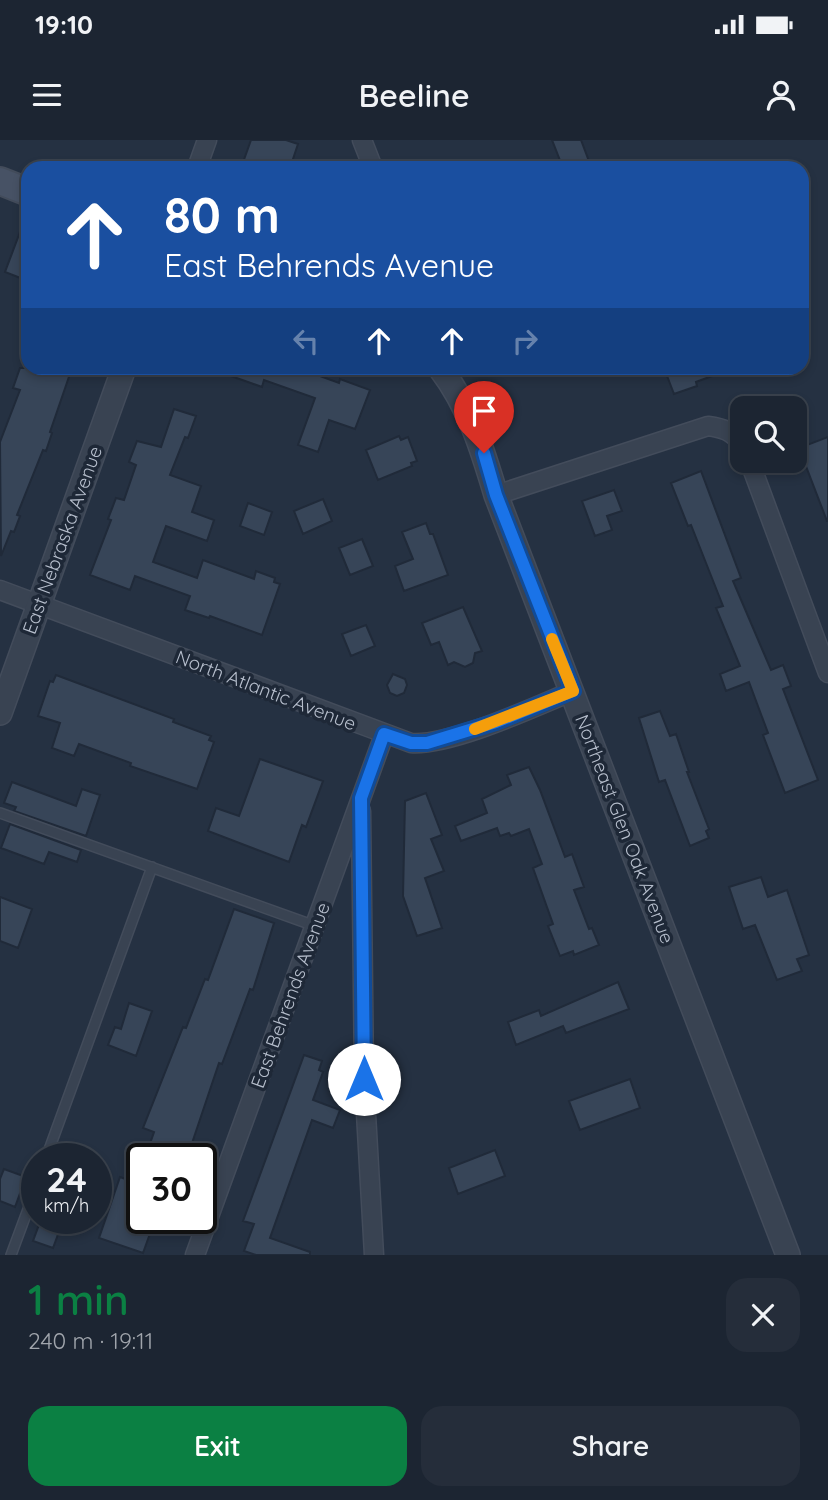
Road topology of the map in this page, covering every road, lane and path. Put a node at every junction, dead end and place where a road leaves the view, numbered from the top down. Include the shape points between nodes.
1 (207, 140) edge
2 (362, 140) edge
3 (200, 161) edge
4 (370, 161) edge
5 (0, 181) edge
6 (21, 189) edge
7 (121, 375) edge
8 (445, 375) edge
9 (730, 432) edge
10 (753, 473) edge
11 (496, 495) junction
12 (0, 590) edge
13 (39, 604) junction
14 (828, 673) edge
15 (573, 691) junction
16 (0, 713) edge
17 (384, 734) junction
18 (361, 798) junction
19 (0, 813) edge
20 (152, 867) junction
21 (315, 926) junction
22 (51, 1143) edge
23 (21, 1228) edge
24 (11, 1255) edge
25 (195, 1255) edge
26 (374, 1255) edge
27 (788, 1255) edge

1 - 3 street
2 - 4 street
5 - 6 main road
7 - 13 street, East Nebraska Avenue
8 - 11 street, Northeast Glen Oak Avenue via 477,432
9 - 11 street via 708,426
10 - 14 street
11 - 15 street, Northeast Glen Oak Avenue
12 - 13 street, North Atlantic Avenue
13 - 16 street, East Nebraska Avenue
13 - 17 street, North Atlantic Avenue
15 - 17 street, North Atlantic Avenue via 427,743
15 - 27 street, Northeast Glen Oak Avenue
17 - 18 street, East Behrends Avenue
18 - 21 street, East Behrends Avenue
18 - 26 street via 364,1079
19 - 20 lane
20 - 21 lane
20 - 22 lane
21 - 25 street, East Behrends Avenue
23 - 24 lane

